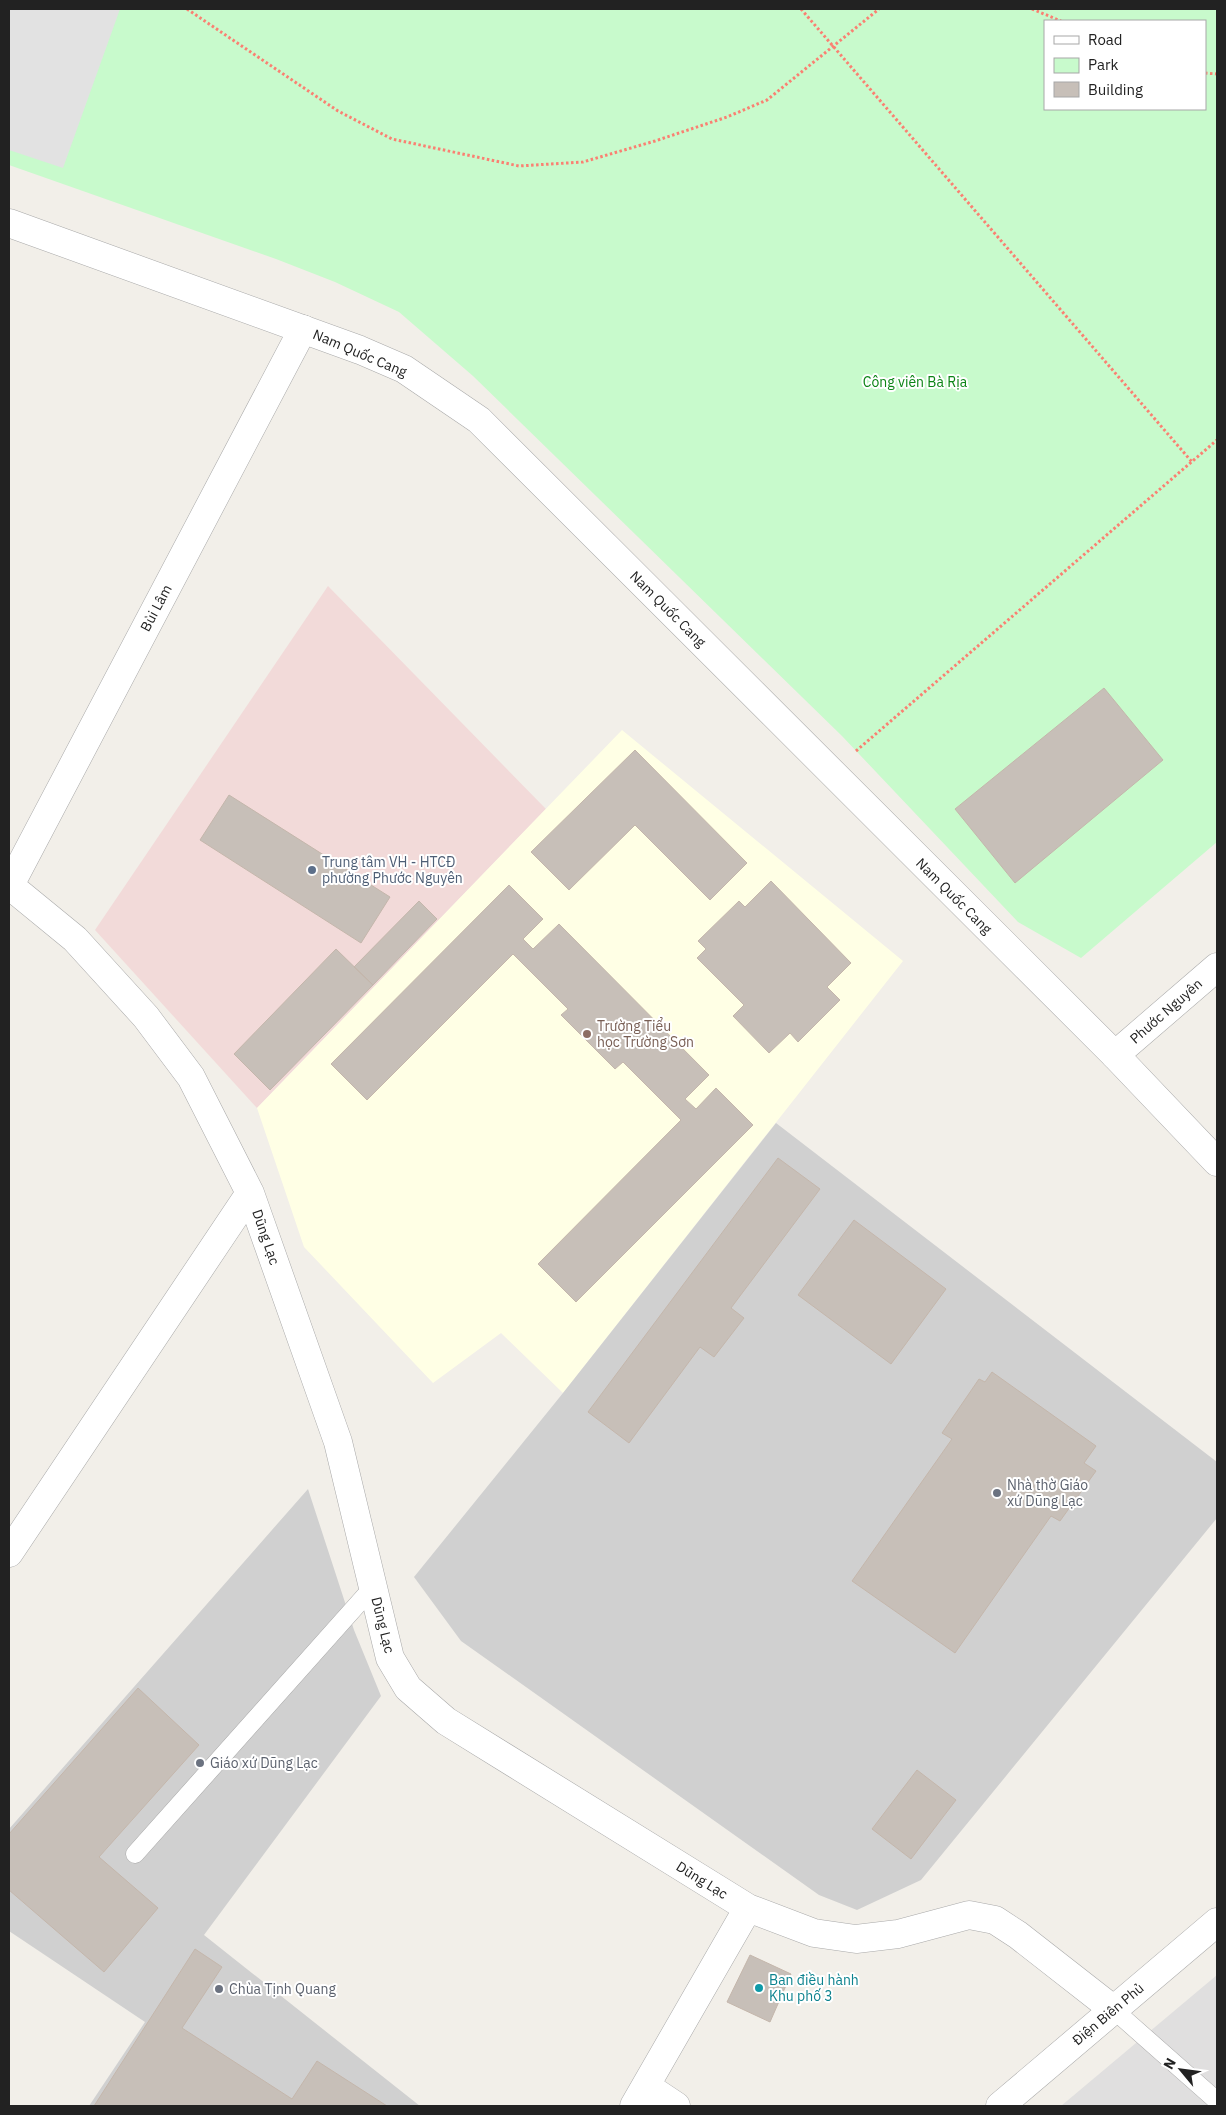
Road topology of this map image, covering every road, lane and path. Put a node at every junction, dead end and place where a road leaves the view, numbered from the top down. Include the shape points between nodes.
1 (187, 9) edge
2 (801, 9) edge
3 (879, 9) edge
4 (1032, 9) edge
5 (1059, 20) edge
6 (833, 47) junction
7 (9, 223) edge
8 (303, 329) junction
9 (1217, 440) edge
10 (1192, 462) junction
11 (831, 772) junction
12 (9, 886) edge
13 (1217, 967) edge
14 (1115, 1055) junction
15 (1217, 1162) edge
16 (250, 1193) junction
17 (9, 1553) edge
18 (374, 1587) junction
19 (135, 1854) dead end
20 (748, 1908) junction
21 (1217, 1922) edge
22 (1114, 2010) junction
23 (640, 2096) edge
24 (1217, 2101) edge
25 (676, 2106) edge
26 (1000, 2106) edge

1 - 6 path via 338,111 392,139 519,166 583,162 727,117 767,100
2 - 6 path
3 - 6 path
4 - 5 path
6 - 10 path
7 - 8 street, Nam Quốc Cang
8 - 11 street, Nam Quốc Cang via 404,369 479,420
8 - 12 street, Bùi Lâm
9 - 10 path
10 - 11 path
11 - 14 street, Nam Quốc Cang
12 - 16 street, Dũng Lạc via 75,939 146,1016 191,1077
13 - 14 street, Phước Nguyên
14 - 15 street, Nam Quốc Cang
16 - 17 street
16 - 18 street, Dũng Lạc via 338,1442
18 - 19 lane
18 - 20 street, Dũng Lạc via 390,1658 408,1688 446,1721
20 - 22 street, Dũng Lạc via 814,1933 856,1939 898,1934 969,1915 995,1920
20 - 23 street
21 - 22 street, Điện Biên Phủ
22 - 24 lane
22 - 26 street, Điện Biên Phủ
23 - 25 street

